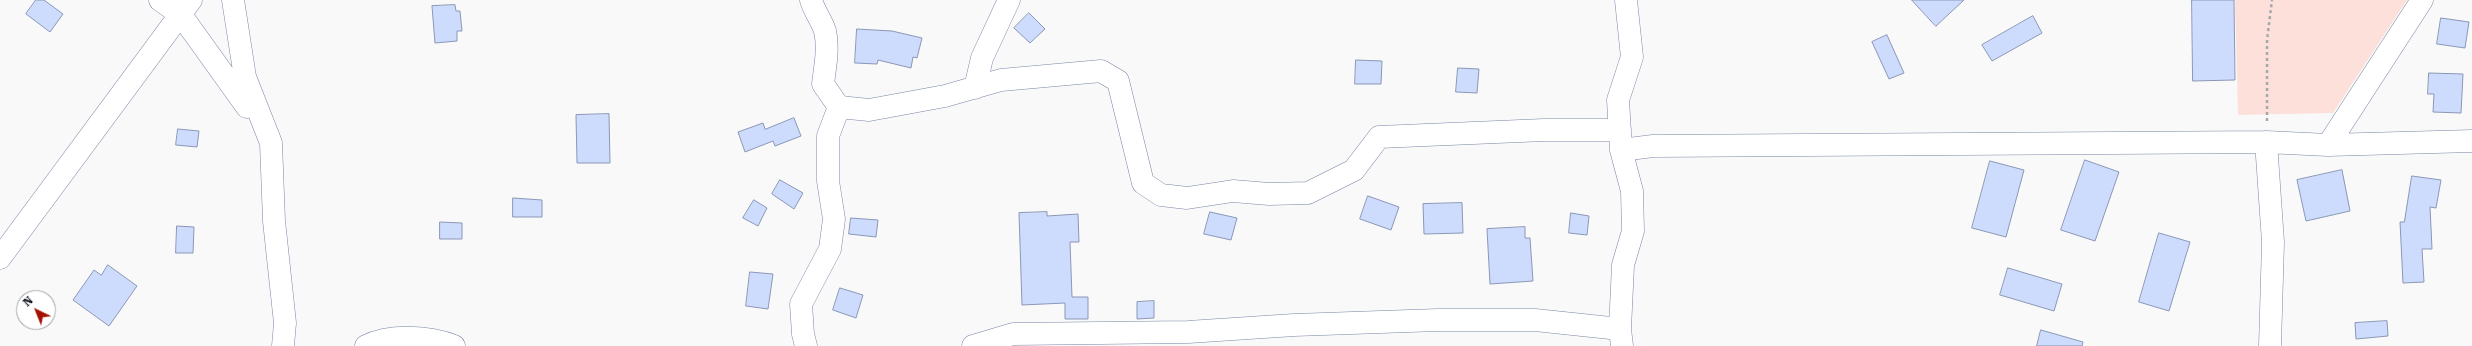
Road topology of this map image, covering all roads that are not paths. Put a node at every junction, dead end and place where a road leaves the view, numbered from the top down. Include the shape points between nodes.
1 (160, 0) edge
2 (233, 0) edge
3 (811, 0) edge
4 (1010, 0) edge
5 (1626, 0) edge
6 (2422, 0) edge
7 (186, 7) edge
8 (975, 88) junction
9 (839, 107) junction
10 (1621, 140) junction
11 (2472, 141) edge
12 (2266, 142) junction
13 (271, 143) junction
14 (2328, 145) junction
15 (0, 258) edge
16 (1621, 338) edge
17 (1188, 339) edge
18 (283, 346) edge
19 (366, 346) edge
20 (454, 346) edge
21 (806, 346) edge
22 (973, 346) edge
23 (2270, 346) edge

1 - 7 street
2 - 13 street via 245,77
3 - 9 street via 814,12 825,31 823,84
4 - 8 street via 982,58
5 - 10 street via 1632,57 1618,100
6 - 14 street
7 - 13 street via 225,74
7 - 15 street
8 - 9 street via 869,110
8 - 10 street via 1001,80 1101,70 1118,82 1143,183 1161,195 1187,198 1233,191 1269,194 1308,193 1354,170 1379,137 1544,130
9 - 21 street via 828,136 828,182 834,219 830,249 800,304
10 - 12 street via 1653,146
10 - 16 street via 1632,191 1633,231 1623,265
11 - 14 street
12 - 14 street
12 - 23 street via 2273,242
13 - 18 street via 274,221 285,323
16 - 17 street via 1535,320 1438,320 1294,325
17 - 22 street via 1014,334
19 - 20 street via 379,340 437,340

